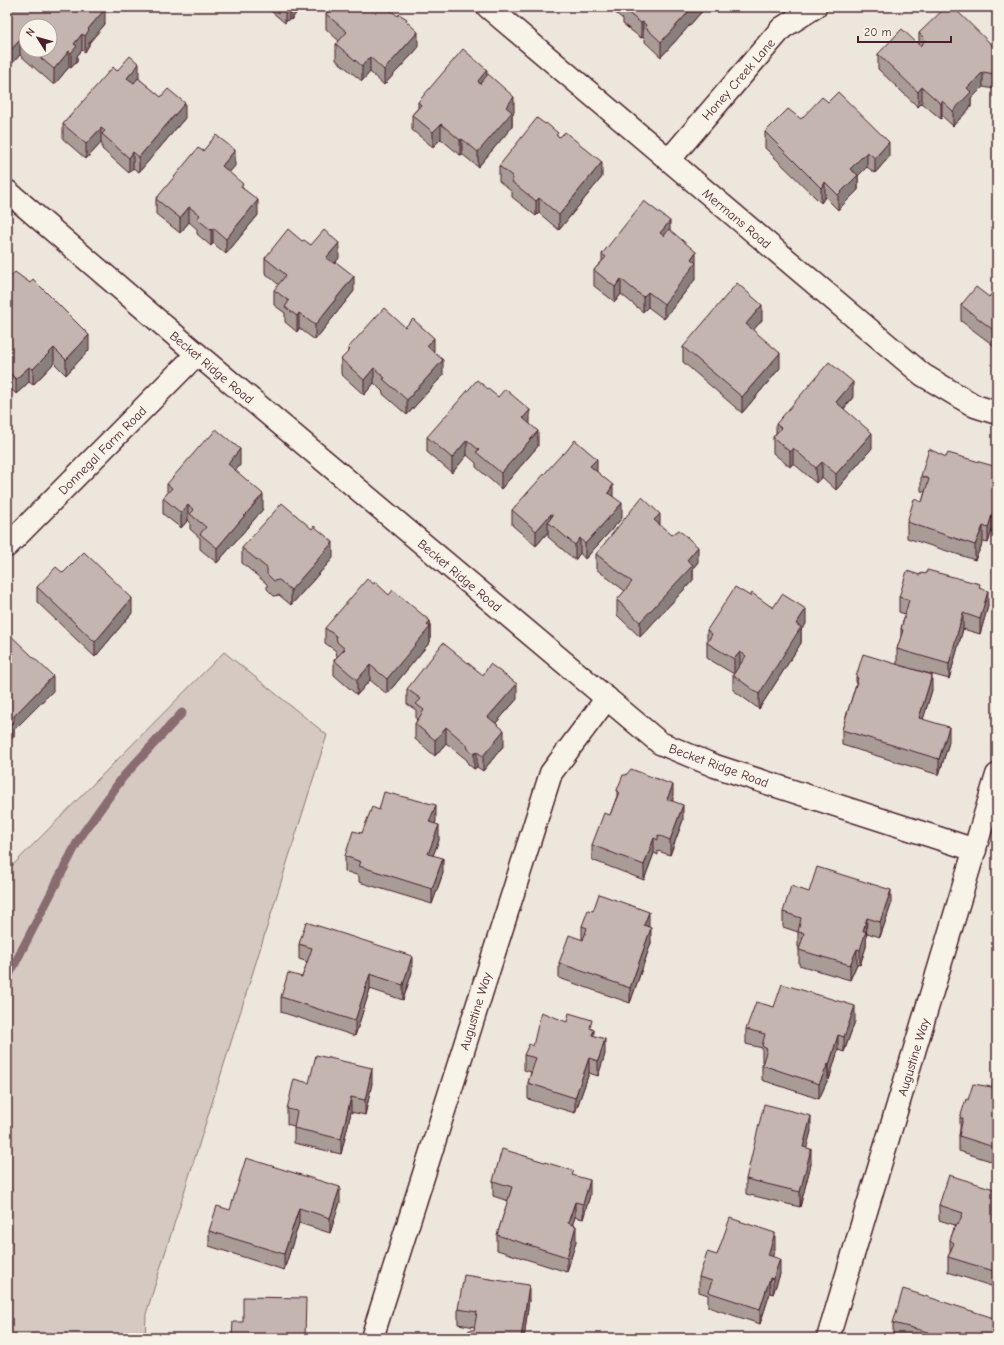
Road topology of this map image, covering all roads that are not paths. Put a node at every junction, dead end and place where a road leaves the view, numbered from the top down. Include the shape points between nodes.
1 (488, 7) edge
2 (815, 7) edge
3 (669, 160) junction
4 (7, 191) edge
5 (197, 354) junction
6 (997, 413) edge
7 (7, 546) edge
8 (607, 698) junction
9 (997, 775) edge
10 (975, 850) junction
11 (372, 1338) edge
12 (828, 1338) edge

1 - 3 street, Mermans Road
2 - 3 street, Honey Creek Lane via 782,28
3 - 6 street, Mermans Road via 923,375 975,406
4 - 5 street, Becket Ridge Road
5 - 7 street, Donnegal Farm Road
5 - 8 street, Becket Ridge Road
8 - 10 street, Becket Ridge Road via 660,743 708,763
8 - 11 street, Augustine Way via 551,773
9 - 10 street, Augustine Way
10 - 12 street, Augustine Way

